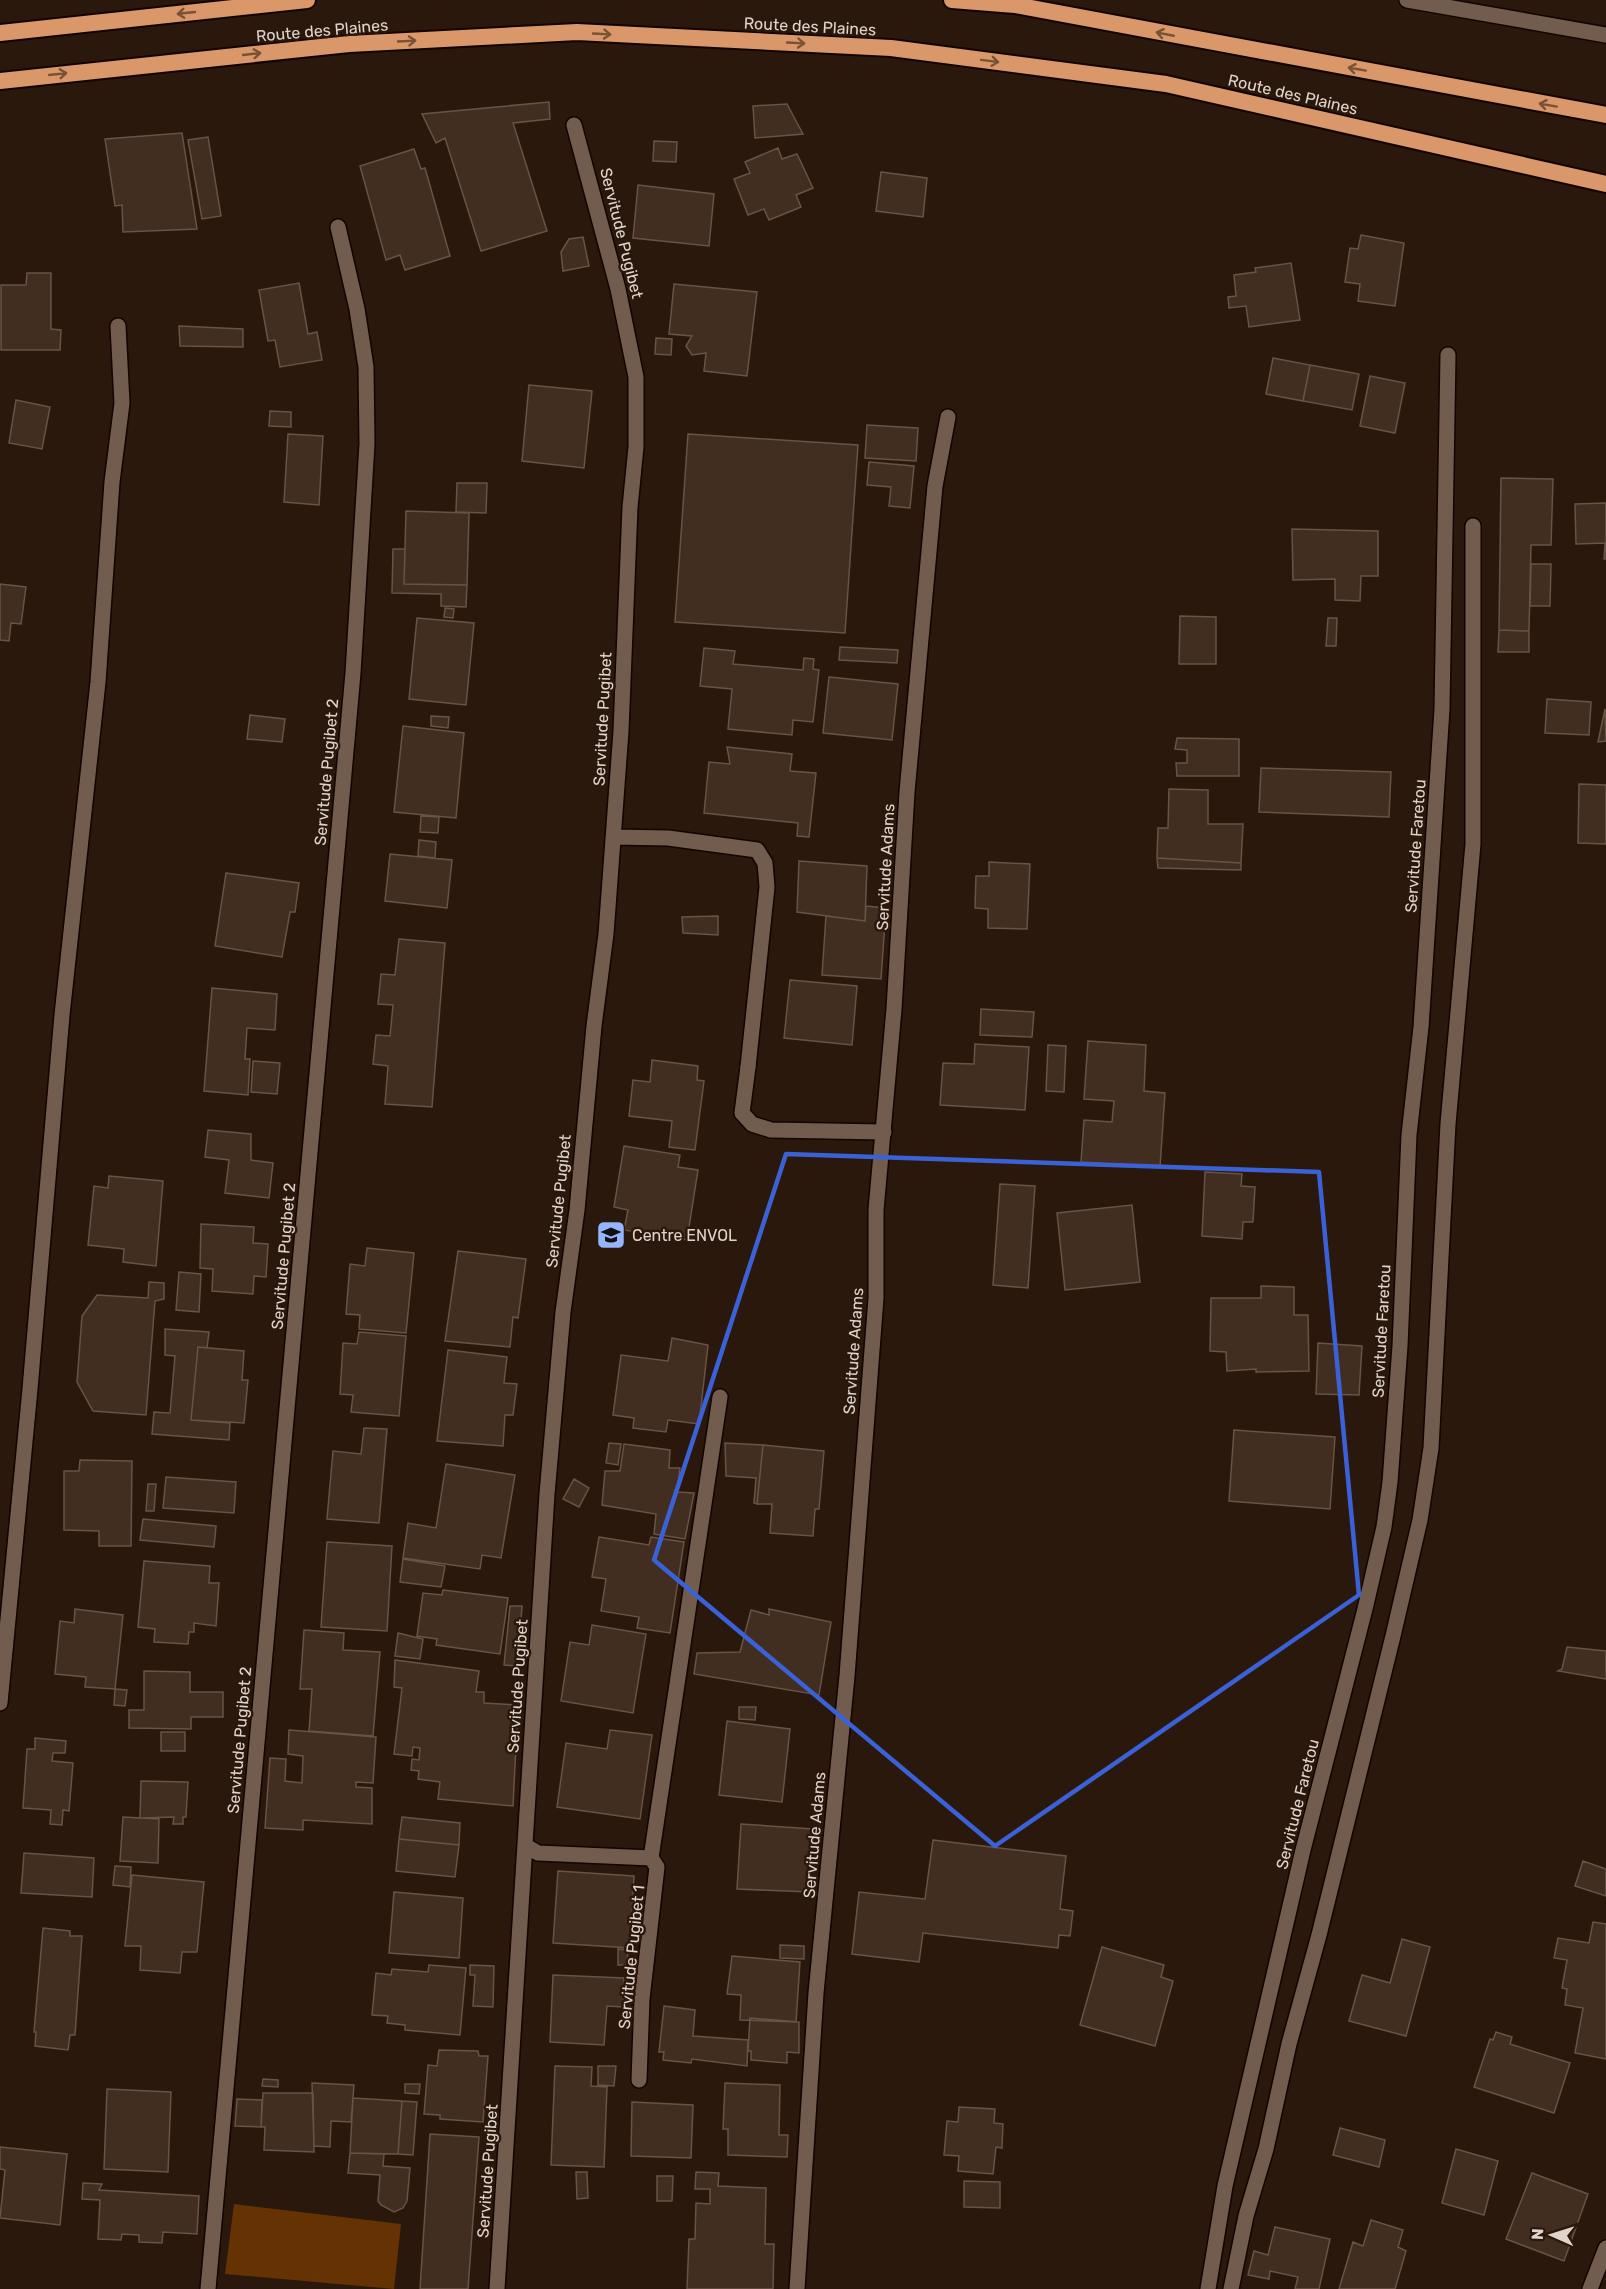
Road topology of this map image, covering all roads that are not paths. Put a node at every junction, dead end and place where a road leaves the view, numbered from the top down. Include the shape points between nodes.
1 (307, 0) edge
2 (952, 0) edge
3 (1407, 0) edge
4 (0, 33) edge
5 (1606, 35) edge
6 (0, 81) edge
7 (1606, 115) edge
8 (574, 124) dead end
9 (1606, 184) edge
10 (338, 227) dead end
11 (118, 326) dead end
12 (1448, 355) dead end
13 (948, 417) dead end
14 (1473, 526) dead end
15 (614, 837) junction
16 (884, 1132) junction
17 (720, 1397) dead end
18 (0, 1703) edge
19 (526, 1846) junction
20 (651, 1858) junction
21 (639, 2080) dead end
22 (1606, 2248) edge
23 (208, 2289) edge
24 (496, 2289) edge
25 (797, 2289) edge
26 (1208, 2289) edge
27 (1231, 2289) edge
28 (1590, 2289) edge

1 -> 4 highway, Route des Plaines
7 -> 2 highway, Route des Plaines via 1015,5
3 - 5 street
6 -> 9 highway, Route des Plaines via 348,44 577,32 891,48 1166,84
8 - 15 street, Servitude Pugibet via 618,290 636,377 636,447
10 - 23 street, Servitude Pugibet 2 via 366,368 367,444 354,662
11 - 18 street via 122,403
12 - 26 street, Servitude Faretou via 1442,709 1421,1027 1409,1135 1390,1482 1365,1609 1303,1850 1228,2174
13 - 16 street, Servitude Adams via 935,486 926,578
14 - 27 street via 1473,844 1448,1124 1431,1448 1420,1520 1393,1636 1246,2216
15 - 16 street via 668,838 757,850 765,863 767,887 742,1113 752,1124 771,1130
15 - 19 street, Servitude Pugibet via 547,1494
16 - 25 street, Servitude Adams via 876,1210 876,1298 847,1676 816,1992
17 - 20 street, Servitude Pugibet 1
19 - 20 street via 538,1853
19 - 24 street, Servitude Pugibet
20 - 21 street, Servitude Pugibet 1 via 657,1867 657,1879 642,1999
22 - 28 street

